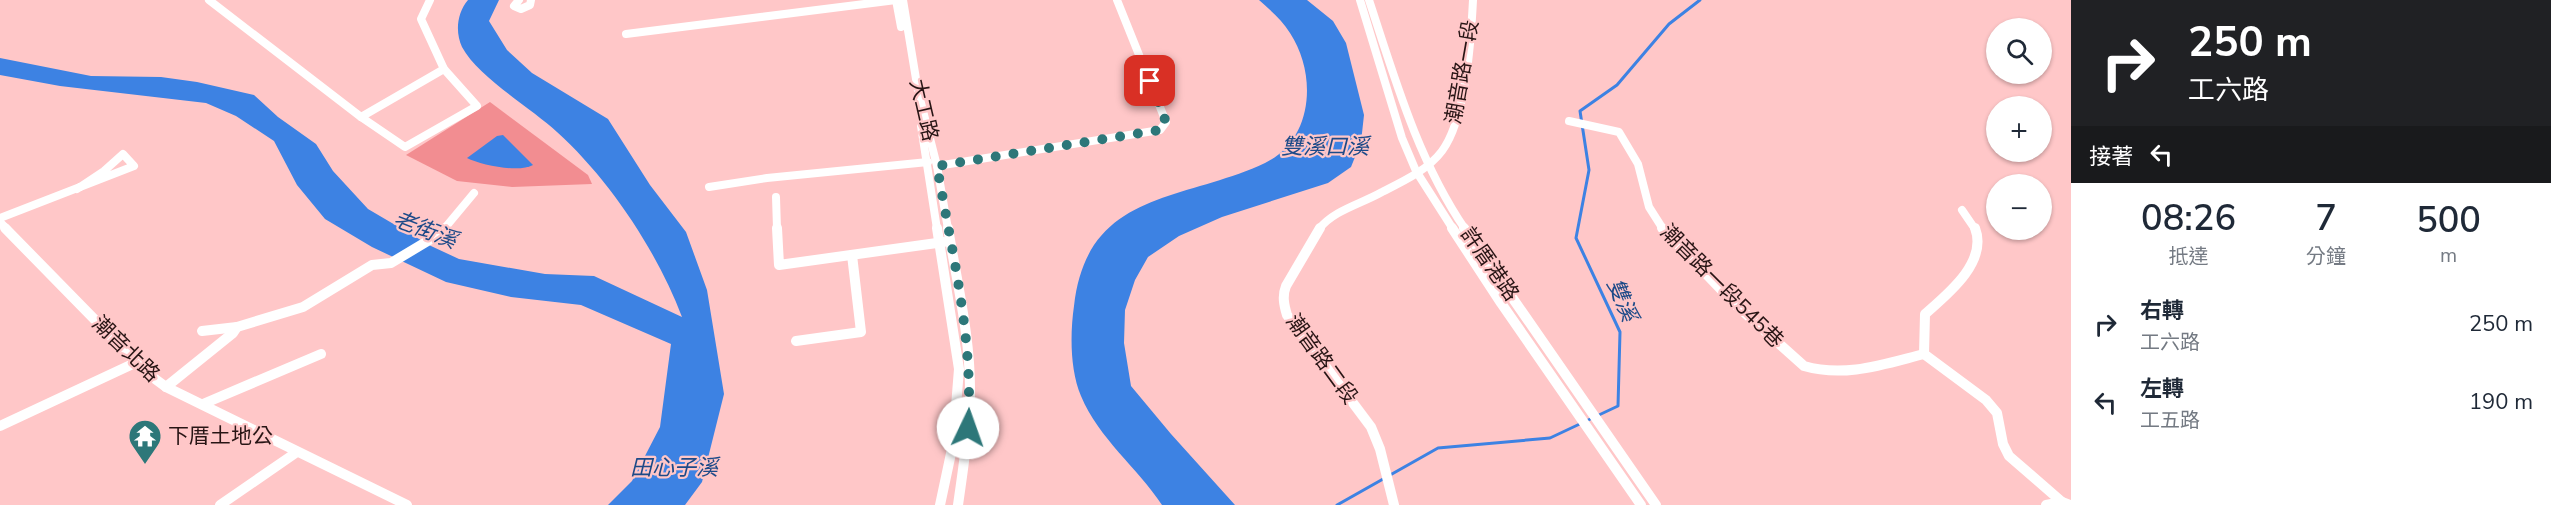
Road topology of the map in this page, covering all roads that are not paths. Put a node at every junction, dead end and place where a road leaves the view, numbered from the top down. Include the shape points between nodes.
1 (209, 0) edge
2 (430, 0) edge
3 (519, 0) edge
4 (531, 0) edge
5 (896, 0) edge
6 (903, 0) edge
7 (1117, 0) edge
8 (1360, 0) edge
9 (1369, 0) edge
10 (1473, 0) edge
11 (626, 34) dead end
12 (444, 69) junction
13 (361, 117) junction
14 (1578, 122) dead end
15 (932, 164) junction
16 (1422, 167) junction
17 (709, 188) dead end
18 (77, 189) junction
19 (474, 193) dead end
20 (776, 197) dead end
21 (1962, 210) dead end
22 (0, 220) edge
23 (950, 242) junction
24 (938, 243) junction
25 (852, 255) junction
26 (237, 327) junction
27 (202, 331) dead end
28 (796, 341) dead end
29 (321, 354) dead end
30 (1923, 354) junction
31 (137, 362) junction
32 (166, 387) junction
33 (203, 404) junction
34 (0, 426) edge
35 (297, 452) junction
36 (2066, 503) edge
37 (220, 505) edge
38 (407, 505) edge
39 (940, 505) edge
40 (958, 505) edge
41 (1394, 505) edge
42 (1641, 505) edge
43 (1656, 505) edge
44 (2046, 505) edge

1 - 13 street
2 - 12 street via 422,19
3 - 4 street via 514,6 523,9
5 - 11 street
5 - 15 street, 大工路
6 - 15 street, 大工路
7 - 15 street via 1166,122 1164,127
8 - 16 street, 許厝港路 via 1402,138
9 - 16 street, 許厝港路
10 - 16 street, 潮音路一段 via 1472,43 1453,132 1443,151
12 - 13 street
12 - 13 street via 477,106 405,147
14 - 30 street, 潮音路一段545巷 via 1618,132 1638,164 1649,207 1662,228 1736,305 1804,366 1818,372 1843,372
15 - 17 street via 767,178
15 - 23 street, 大工路
15 - 24 street, 大工路
16 - 41 street, 潮音路二段 via 1330,218 1316,234 1284,290 1282,303 1371,427
16 - 42 street, 許厝港路 via 1488,285
16 - 43 street, 許厝港路
18 - 18 street via 125,170 134,166 123,154
18 - 22 street
19 - 26 street via 441,233 391,263 372,265 303,307
20 - 25 street via 779,265
21 - 30 street via 1977,234 1974,260 1951,291 1925,314
22 - 31 street, 潮音北路
23 - 24 street
23 - 40 street, 大工路 via 967,339 970,394
24 - 25 street
24 - 39 street, 大工路 via 959,369 953,444
25 - 28 street via 861,332
26 - 27 street
26 - 32 street
29 - 33 street
30 - 36 street via 1984,398 1999,416 2000,438 2008,456
31 - 32 street, 潮音北路
31 - 34 street
32 - 33 street, 潮音北路
33 - 35 street, 潮音北路
35 - 37 street
35 - 38 street, 潮音北路
36 - 44 street

